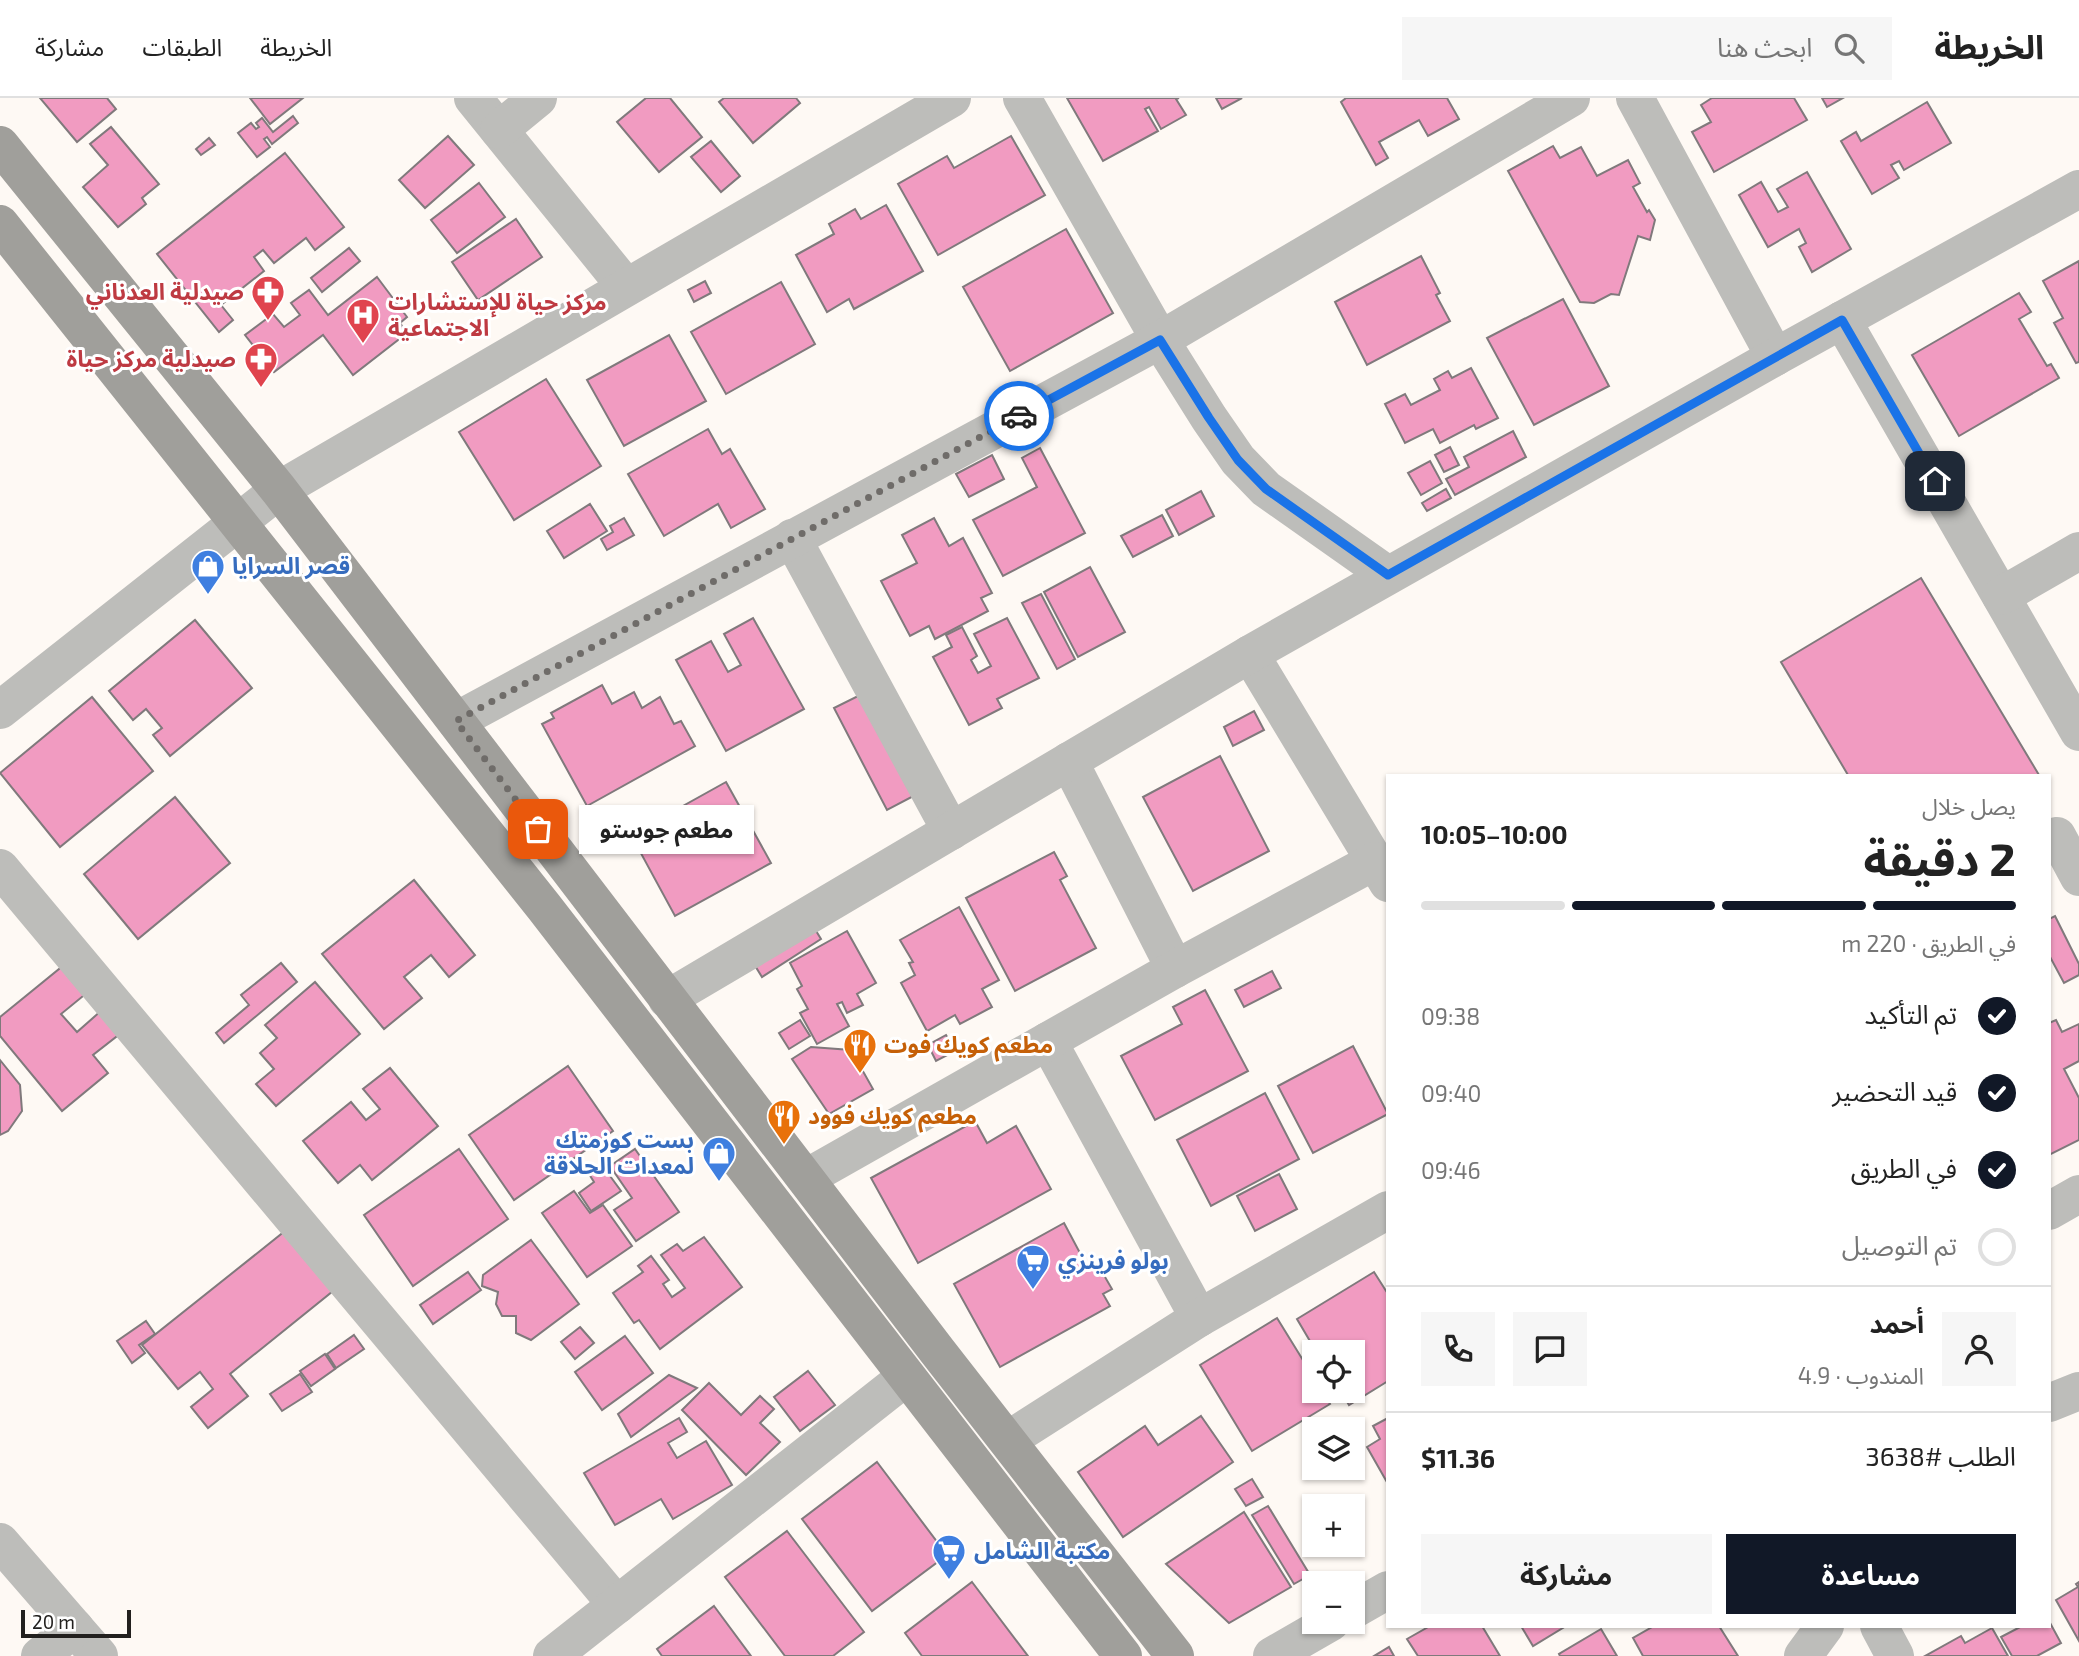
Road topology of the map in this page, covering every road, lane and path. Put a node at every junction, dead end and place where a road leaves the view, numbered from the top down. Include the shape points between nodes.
1 (473, 98) edge
2 (538, 98) edge
3 (952, 98) edge
4 (1022, 98) edge
5 (1571, 98) edge
6 (1635, 98) edge
7 (499, 130) junction
8 (0, 145) edge
9 (2079, 189) edge
10 (0, 224) edge
11 (626, 287) junction
12 (1842, 320) junction
13 (1160, 340) junction
14 (1775, 357) junction
15 (279, 490) junction
16 (237, 521) junction
17 (792, 538) junction
18 (2079, 551) edge
19 (1388, 575) junction
20 (2001, 596) junction
21 (1250, 654) junction
22 (0, 710) edge
23 (456, 721) junction
24 (2079, 732) edge
25 (1069, 761) junction
26 (951, 831) junction
27 (2062, 833) edge
28 (0, 868) edge
29 (1381, 872) edge
30 (2079, 877) edge
31 (1175, 969) junction
32 (667, 999) junction
33 (1048, 1041) junction
34 (806, 1178) junction
35 (2079, 1194) edge
36 (2051, 1210) edge
37 (1386, 1211) edge
38 (1199, 1318) junction
39 (906, 1377) junction
40 (2079, 1391) edge
41 (2051, 1402) edge
42 (1008, 1440) junction
43 (0, 1542) edge
44 (1386, 1591) edge
45 (1365, 1603) edge
46 (617, 1605) junction
47 (1824, 1628) edge
48 (1880, 1628) edge
49 (1310, 1634) edge
50 (87, 1642) edge
51 (40, 1656) edge
52 (551, 1656) edge
53 (1123, 1656) edge
54 (1175, 1656) edge
55 (1272, 1656) edge
56 (1804, 1656) edge
57 (1895, 1656) edge

1 - 7 street
2 - 7 street
3 - 11 street
4 - 13 street
5 - 13 street
6 - 14 street
7 - 11 street
8 - 15 street
9 - 12 street
10 - 16 street
11 - 15 street
12 - 14 street
12 - 20 street
13 - 17 street
13 - 19 street via 1231,450 1266,489
14 - 19 street
15 - 16 street
15 - 23 street
16 - 22 street
16 - 39 street via 536,896
17 - 23 street
17 - 26 street
18 - 20 street
19 - 21 street
20 - 24 street
21 - 25 street
21 - 29 street
23 - 32 street
25 - 26 street
25 - 31 street
26 - 32 street
27 - 30 street
28 - 46 street
29 - 31 street
31 - 33 street
32 - 34 street
33 - 34 street
33 - 38 street
34 - 42 street
35 - 36 street
37 - 38 street
38 - 42 street
39 - 46 street
39 - 53 street
40 - 41 street
42 - 54 street
43 - 50 street
44 - 45 street
46 - 52 street
47 - 56 street
48 - 57 street
49 - 55 street
50 - 51 street

